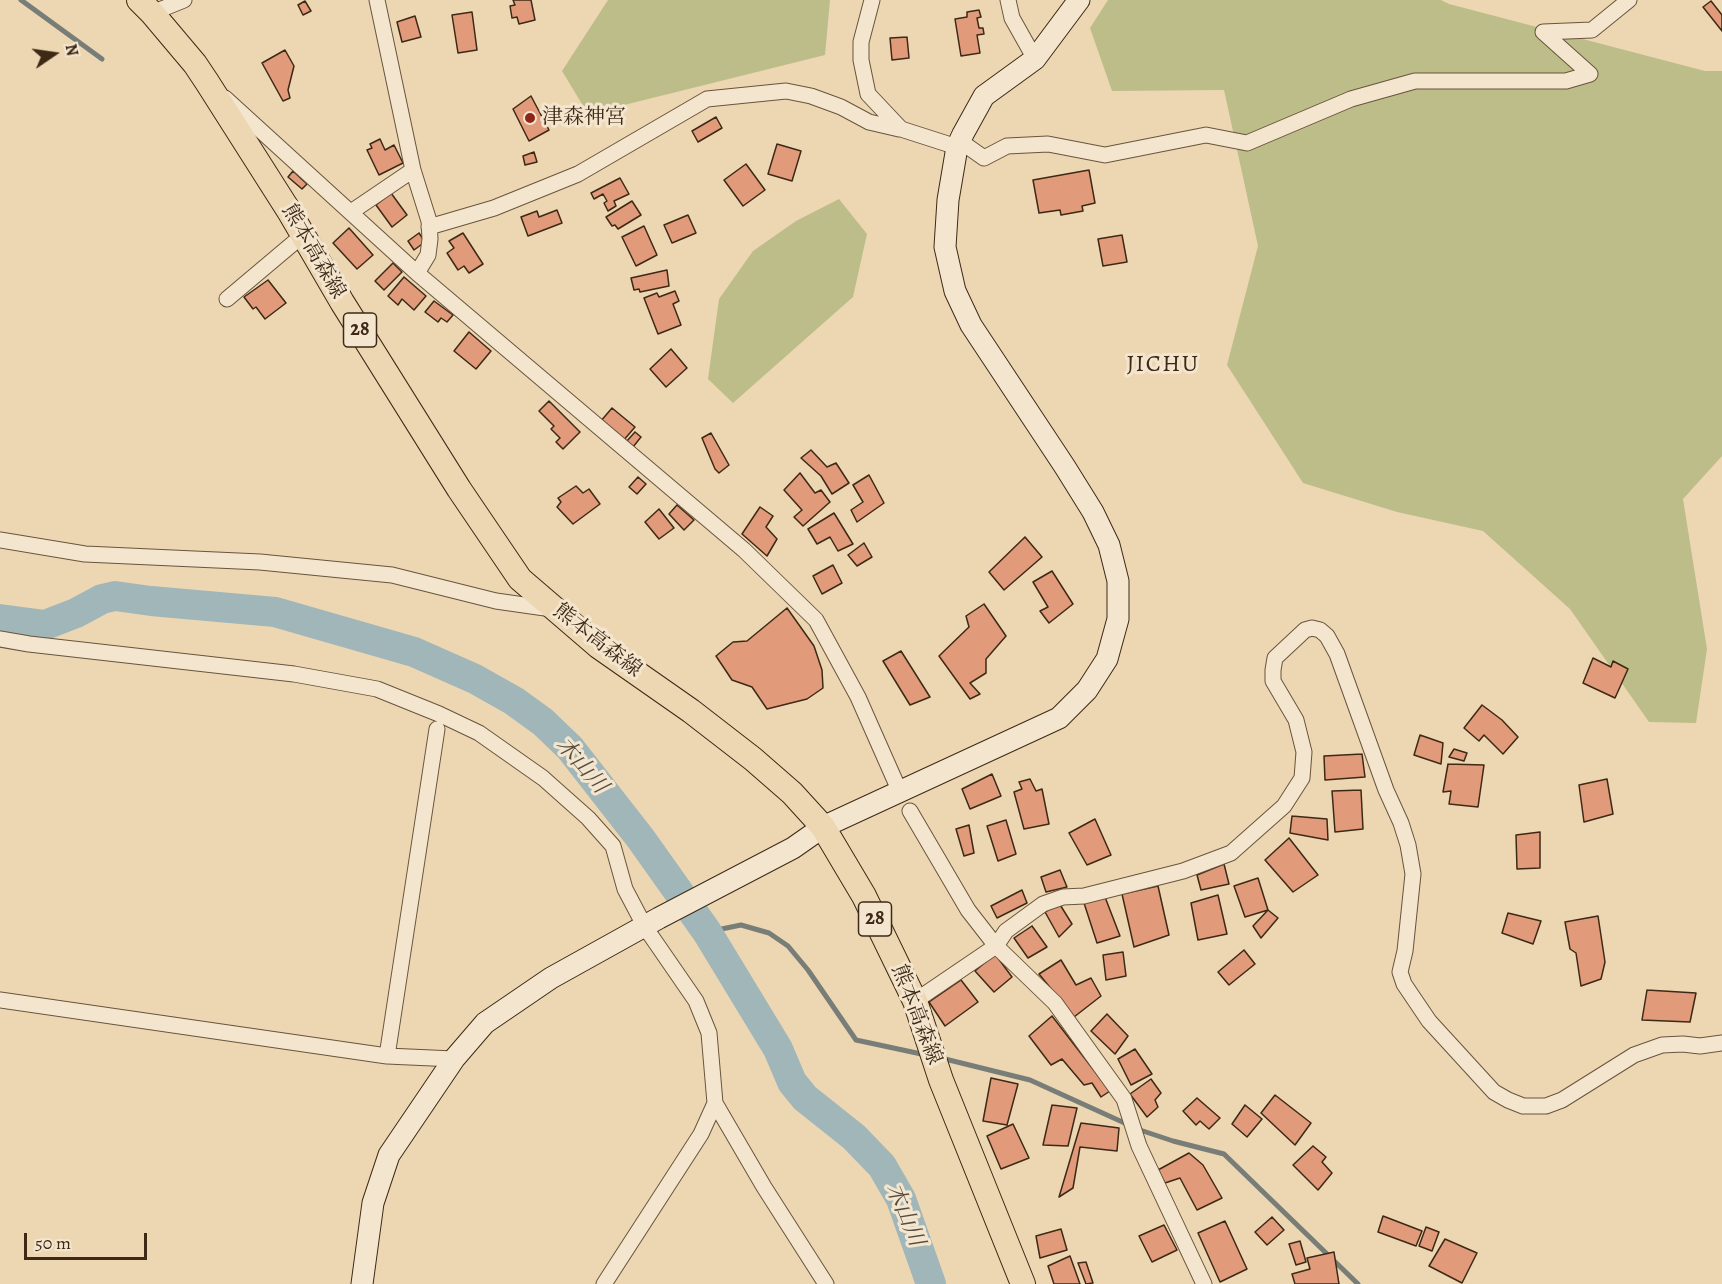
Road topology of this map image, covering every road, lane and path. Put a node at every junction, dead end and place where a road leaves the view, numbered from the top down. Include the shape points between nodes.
1 (184, 0) edge
2 (377, 0) edge
3 (872, 0) edge
4 (1008, 0) edge
5 (1079, 0) edge
6 (1629, 0) edge
7 (146, 6) edge
8 (1035, 59) junction
9 (207, 82) junction
10 (901, 129) junction
11 (957, 147) junction
12 (413, 170) junction
13 (351, 212) junction
14 (429, 227) junction
15 (303, 235) junction
16 (417, 273) junction
17 (227, 299) dead end
18 (0, 540) edge
19 (556, 610) junction
20 (0, 639) edge
21 (437, 729) dead end
22 (896, 783) dead end
23 (910, 811) dead end
24 (823, 827) junction
25 (652, 922) junction
26 (996, 946) junction
27 (0, 1000) edge
28 (915, 1001) junction
29 (1722, 1043) edge
30 (387, 1056) junction
31 (454, 1059) junction
32 (715, 1103) junction
33 (362, 1284) edge
34 (604, 1284) edge
35 (826, 1284) edge
36 (1023, 1284) edge
37 (1204, 1284) edge

1 - 7 street
2 - 12 street
3 - 10 street via 861,42 868,94
4 - 8 street via 1012,18
5 - 8 street
6 - 11 street via 1592,30 1543,32 1590,74 1566,81 1415,81 1351,99 1247,143 1206,135 1105,155 1048,144 1007,146 984,158 967,146
7 - 9 main road, 熊本高森線 / 28
8 - 11 street via 984,96
9 - 13 street
9 - 15 main road, 熊本高森線 / 28
10 - 11 street
10 - 14 street via 869,122 841,107 786,91 707,99 578,174 494,208
11 - 24 street via 945,247 955,291 971,326 1093,512 1118,581 1118,619 1107,659 1087,690 1059,718
12 - 13 street
12 - 14 street
13 - 16 street
14 - 16 street via 428,255
15 - 17 street
15 - 19 main road, 熊本高森線 / 28 via 459,489 520,579
16 - 22 street via 744,550 816,620 858,697
18 - 19 street via 85,554 261,562 392,574 496,601
19 - 24 main road, 熊本高森線 / 28 via 598,646 753,759
20 - 25 street via 294,674 377,689 439,714 478,733 543,778 588,818 613,846 625,889
21 - 30 street
23 - 26 street via 969,910
24 - 25 street via 794,848
24 - 28 main road, 熊本高森線 / 28 via 864,896
25 - 31 street via 551,978 485,1023
25 - 32 street via 696,1001 709,1033
26 - 28 street
26 - 29 street via 1006,931 1043,904 1183,871 1231,853 1284,806 1302,778 1304,752 1296,720 1273,681 1273,670 1275,658 1312,628 1327,636 1337,654 1408,845 1413,874 1400,972 1404,984 1429,1021 1487,1085 1523,1106 1546,1106 1634,1055 1662,1045
26 - 37 street via 1055,1003 1124,1099 1139,1146
27 - 30 street
28 - 36 main road, 熊本高森線 / 28 via 941,1080
30 - 31 street
31 - 33 street via 389,1155 373,1203
32 - 34 street via 701,1134
32 - 35 street

